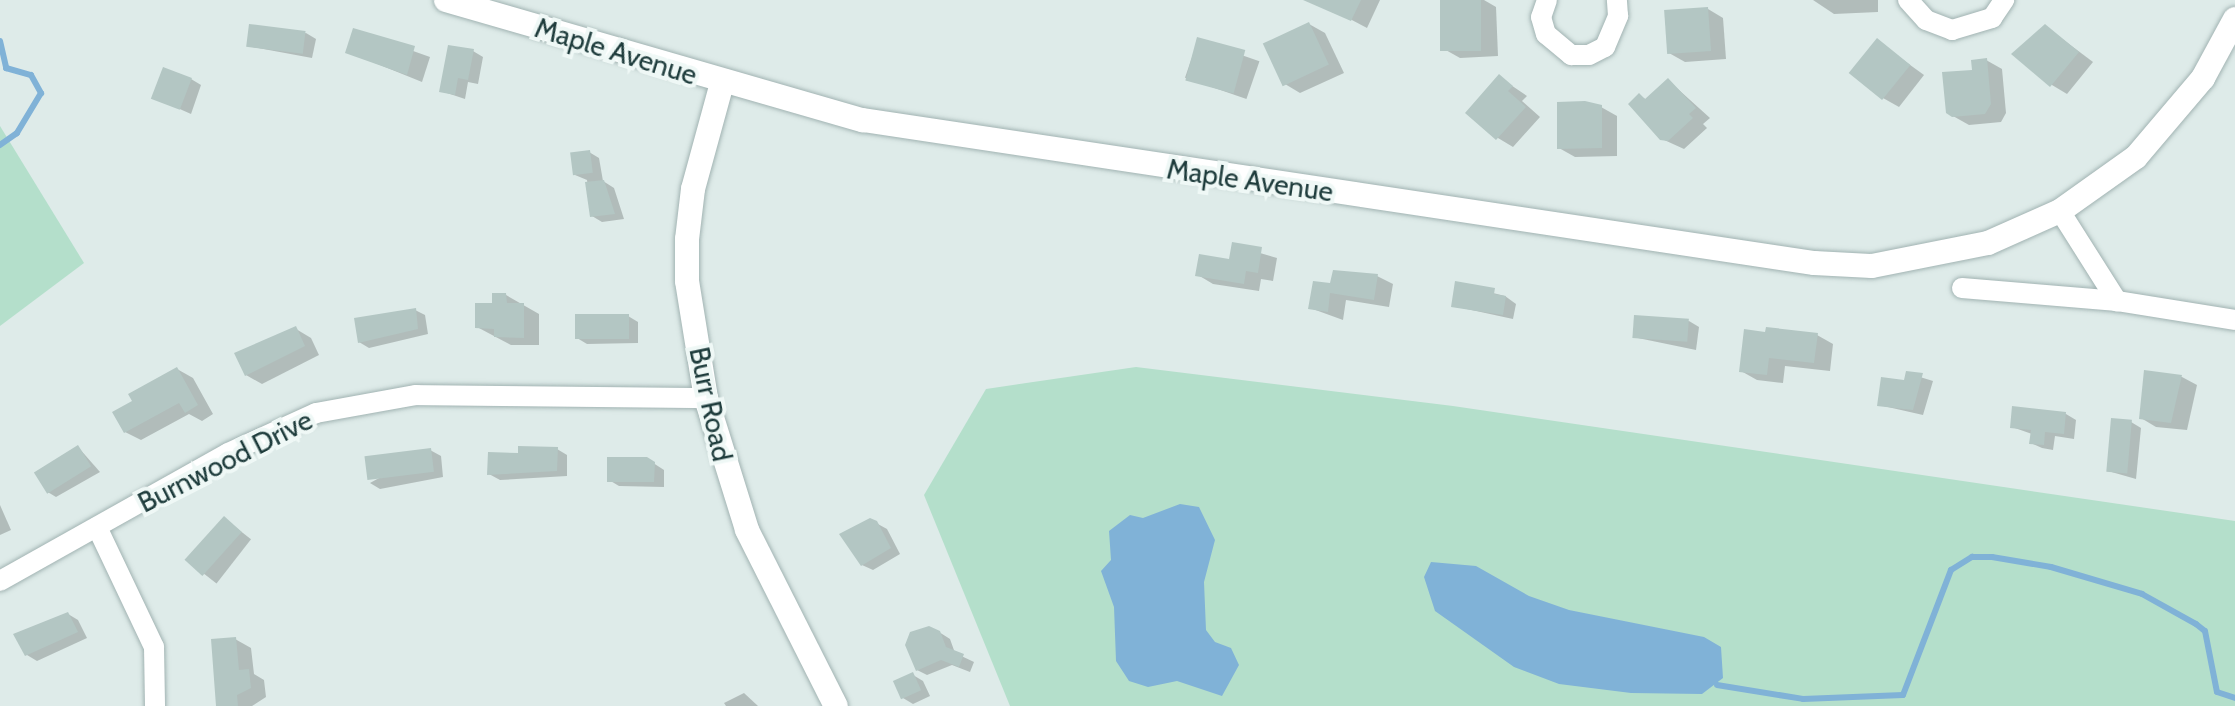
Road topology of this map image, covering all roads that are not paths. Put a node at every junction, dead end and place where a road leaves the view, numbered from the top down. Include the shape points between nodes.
1 (446, 0) edge
2 (1547, 0) edge
3 (1617, 0) edge
4 (1908, 0) edge
5 (2004, 0) edge
6 (2235, 19) edge
7 (722, 83) junction
8 (2060, 211) junction
9 (1962, 288) dead end
10 (2117, 301) junction
11 (2235, 320) edge
12 (706, 398) junction
13 (97, 527) junction
14 (0, 581) edge
15 (155, 706) edge
16 (836, 706) edge

1 - 7 street, Maple Avenue
2 - 3 street via 1541,17 1546,34 1571,55 1589,55 1605,47 1611,36
4 - 5 street via 1926,20 1952,30 1992,18
6 - 8 street, Maple Avenue via 2203,78 2136,157
7 - 8 street, Maple Avenue via 863,120 1814,263 1872,266 1930,258 1988,243
7 - 12 street, Burr Road via 693,189 687,239 687,281
8 - 10 street
9 - 10 street
10 - 11 street
12 - 13 street, Burnwood Drive via 456,394 365,401 289,423
12 - 16 street, Burr Road via 747,530
13 - 14 street, Burnwood Drive
13 - 15 street via 154,647

